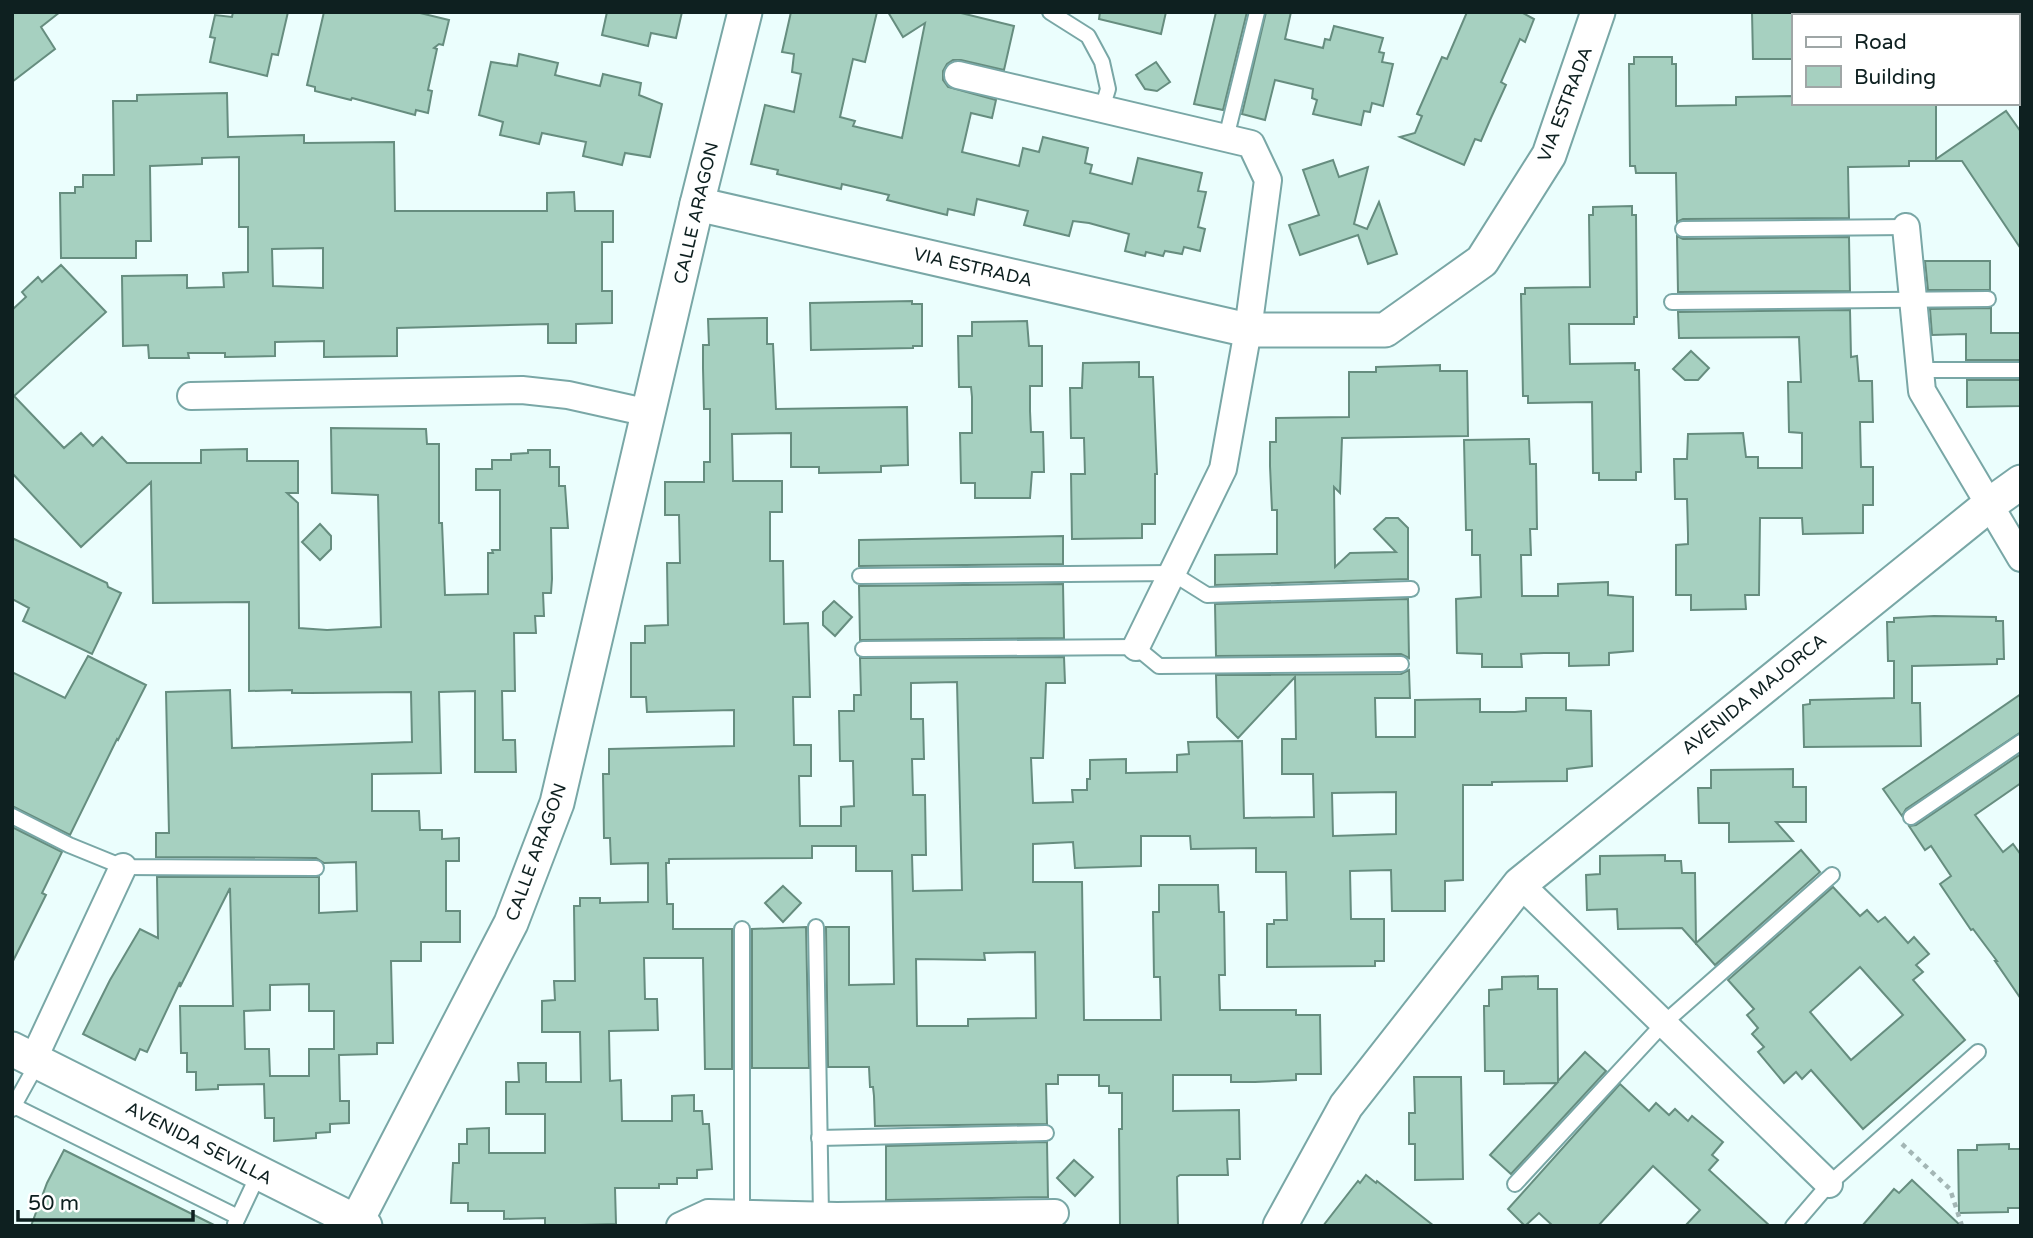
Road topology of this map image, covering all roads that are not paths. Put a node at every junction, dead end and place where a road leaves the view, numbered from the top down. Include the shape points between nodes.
1 (745, 12) edge
2 (1050, 12) edge
3 (1257, 12) edge
4 (1598, 12) edge
5 (958, 75) dead end
6 (1102, 109) junction
7 (1226, 138) junction
8 (697, 204) junction
9 (1906, 227) joint
10 (1683, 229) dead end
11 (1913, 298) junction
12 (1988, 299) dead end
13 (1672, 302) dead end
14 (1248, 330) junction
15 (1920, 370) junction
16 (2021, 370) edge
17 (191, 396) dead end
18 (649, 414) junction
19 (2021, 482) edge
20 (1989, 505) junction
21 (2021, 558) edge
22 (1172, 573) junction
23 (860, 576) dead end
24 (1411, 589) dead end
25 (1136, 647) junction
26 (863, 649) dead end
27 (1401, 664) dead end
28 (2021, 742) edge
29 (12, 816) edge
30 (1911, 817) dead end
31 (123, 867) junction
32 (316, 868) dead end
33 (1832, 875) dead end
34 (1520, 884) junction
35 (816, 927) dead end
36 (742, 929) dead end
37 (1664, 1023) junction
38 (1978, 1052) dead end
39 (28, 1057) edge
40 (13, 1108) edge
41 (1046, 1133) dead end
42 (819, 1138) junction
43 (259, 1173) junction
44 (1515, 1184) dead end
45 (1829, 1184) junction
46 (1055, 1213) dead end
47 (742, 1214) junction
48 (821, 1215) junction
49 (236, 1221) edge
50 (358, 1225) edge
51 (680, 1226) edge
52 (1280, 1226) edge
53 (1793, 1226) edge

1 - 8 street, CALLE ARAGON
2 - 6 lane via 1088,36 1102,62 1108,89
3 - 7 lane
4 - 14 street, VIA ESTRADA via 1549,155 1482,261 1385,330
5 - 6 street
6 - 7 street
7 - 14 street via 1251,144 1268,180
8 - 14 street, VIA ESTRADA
8 - 18 street, CALLE ARAGON
9 - 10 lane
9 - 11 street
11 - 12 lane
11 - 13 lane
11 - 15 street
14 - 22 street via 1223,468
15 - 16 lane
15 - 20 street via 1922,391
17 - 18 street via 522,390 568,395
18 - 50 street, CALLE ARAGON via 557,803 511,923
19 - 20 street, AVENIDA MAJORCA
20 - 21 street
20 - 34 street, AVENIDA MAJORCA
22 - 23 lane
22 - 24 lane via 1207,595
22 - 25 street
25 - 26 lane
25 - 27 lane via 1159,666
28 - 30 lane
29 - 31 lane
31 - 32 lane
31 - 39 street
33 - 37 lane
34 - 37 street
34 - 52 street, AVENIDA MAJORCA via 1346,1106
35 - 42 lane
36 - 47 lane
37 - 44 lane
37 - 45 street
38 - 45 lane
39 - 40 lane
39 - 43 street, AVENIDA SEVILLA
40 - 49 lane
41 - 42 lane
42 - 48 lane
43 - 49 lane
43 - 50 street, AVENIDA SEVILLA
45 - 53 lane
46 - 48 street
47 - 48 street
47 - 51 street via 708,1213

